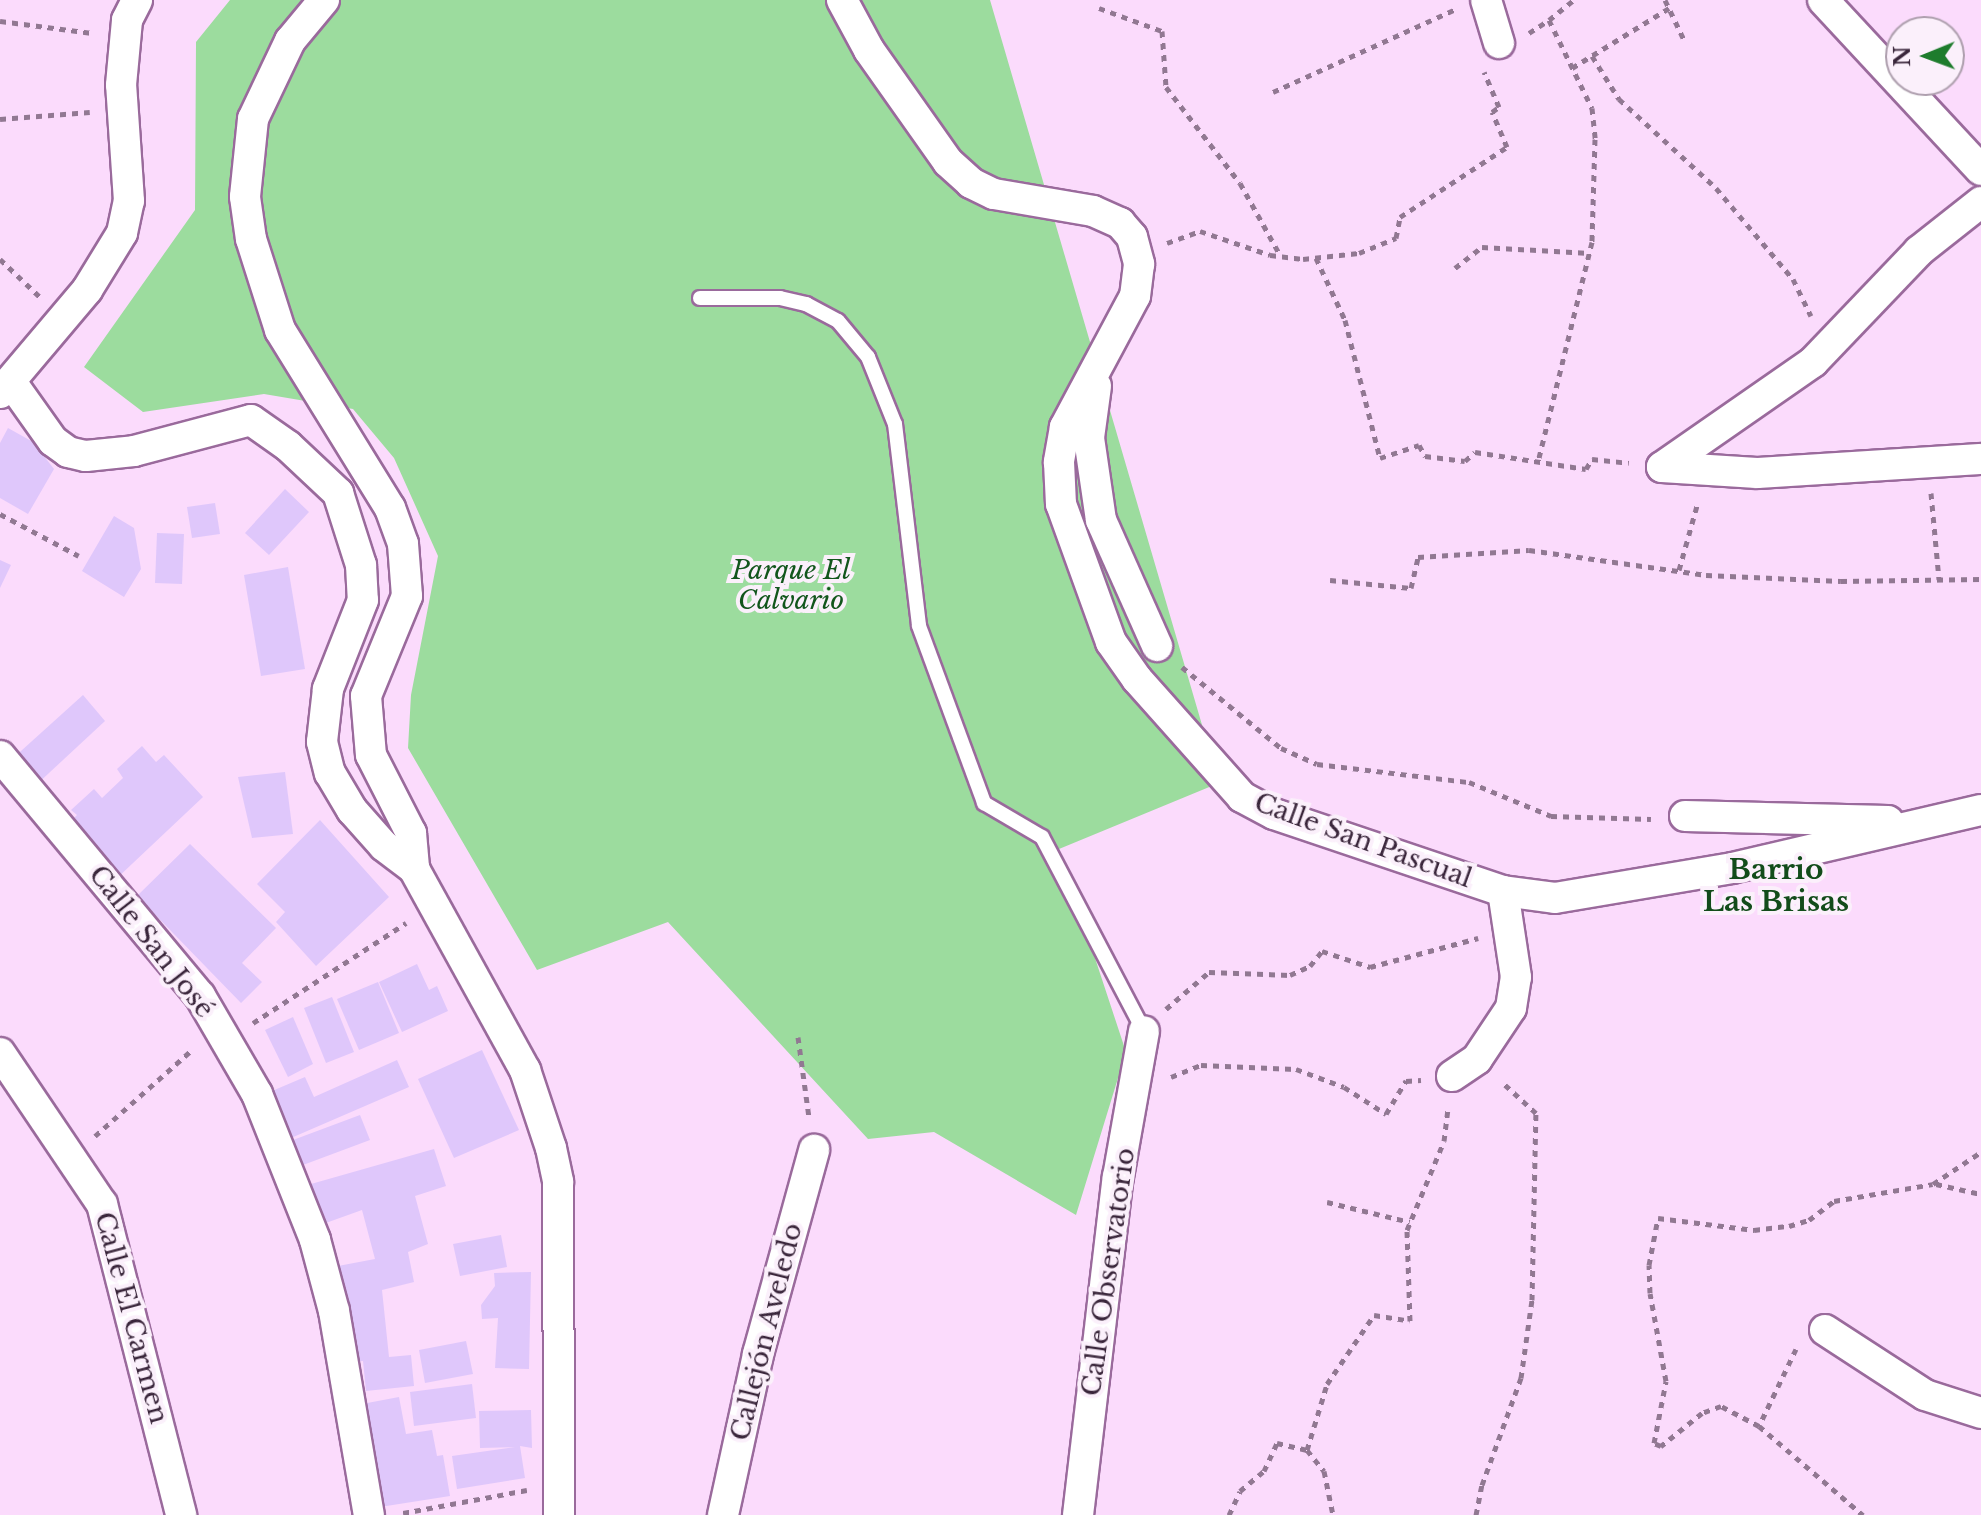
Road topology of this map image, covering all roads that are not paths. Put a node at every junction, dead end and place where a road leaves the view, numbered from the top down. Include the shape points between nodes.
1 (137, 0) edge
2 (324, 0) edge
3 (842, 0) edge
4 (1823, 0) edge
5 (1475, 3) edge
6 (1499, 43) road end
7 (1981, 170) edge
8 (1981, 202) edge
9 (700, 298) dead end
10 (1101, 366) junction
11 (6, 388) edge
12 (1981, 459) edge
13 (1157, 646) road end
14 (0, 756) edge
15 (1981, 810) edge
16 (1685, 816) road end
17 (1918, 823) junction
18 (414, 869) junction
19 (1503, 891) junction
20 (1144, 1031) joint
21 (0, 1053) edge
22 (1452, 1076) road end
23 (814, 1150) road end
24 (1825, 1330) road end
25 (1981, 1413) edge
26 (181, 1515) edge
27 (369, 1515) edge
28 (559, 1515) edge
29 (723, 1515) edge
30 (1078, 1515) edge

1 - 11 street via 125,38 129,201 122,233 64,319
2 - 18 street via 290,41 269,78 253,119 245,197 260,278 280,330 390,508 403,544 407,596 369,684 365,727 371,755 411,833
3 - 10 street, Calle San Pascual via 869,50 948,162 971,183 994,194 1093,211 1120,223 1136,251 1135,296
4 - 7 street
5 - 6 street
8 - 12 street via 1919,251 1813,362 1662,467 1757,473
9 - 20 lane via 780,298 806,304 838,321 868,357 895,424 919,626 984,803 1042,837
10 - 13 street via 1091,409 1091,473 1101,520
10 - 19 street, Calle San Pascual via 1065,427 1059,462 1061,504 1111,642 1137,679 1242,797 1274,814
11 - 18 street via 68,452 134,451 251,420 338,493 361,565 363,600 328,689 322,742 330,773 352,810 384,846
14 - 27 street, Calle San José via 200,996 280,1143 334,1311
15 - 17 street, Calle San Pascual
16 - 17 street
17 - 19 street, Calle San Pascual via 1732,868 1601,892 1555,898
18 - 28 street via 525,1070 551,1148 558,1182
19 - 22 street via 1516,977 1511,1008 1477,1059
20 - 30 street, Calle Observatorio via 1118,1177
21 - 26 street, Calle El Carmen via 73,1156 107,1219
23 - 29 street, Callejón Aveledo via 758,1354
24 - 25 street via 1925,1395

